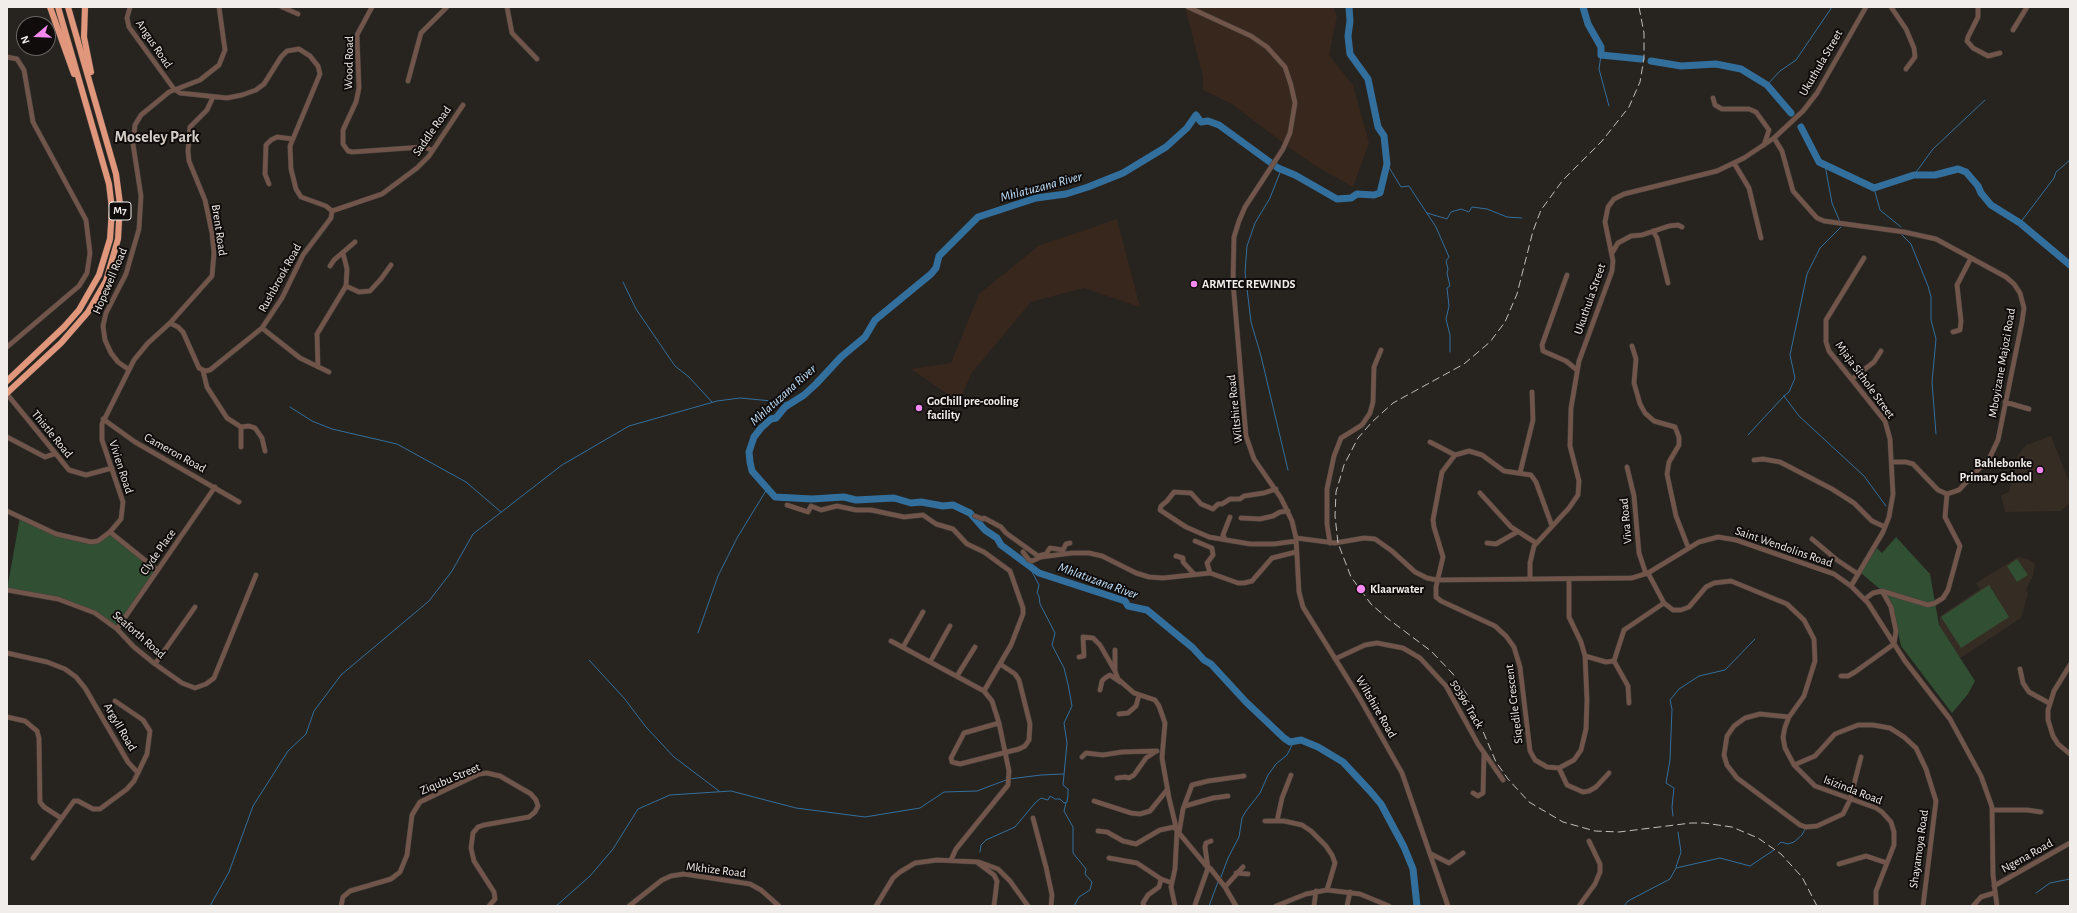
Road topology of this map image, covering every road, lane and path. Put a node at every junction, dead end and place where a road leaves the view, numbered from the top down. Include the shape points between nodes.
1 (50, 7) edge
2 (58, 7) edge
3 (68, 7) edge
4 (85, 7) edge
5 (130, 7) edge
6 (219, 7) edge
7 (282, 7) edge
8 (372, 7) edge
9 (447, 7) edge
10 (506, 7) edge
11 (1188, 7) edge
12 (1866, 7) edge
13 (1890, 7) edge
14 (1978, 7) edge
15 (2026, 7) edge
16 (298, 14) dead end
17 (2013, 30) dead end
18 (2000, 53) dead end
19 (7, 57) edge
20 (537, 59) dead end
21 (1906, 69) dead end
22 (408, 81) dead end
23 (174, 89) junction
24 (213, 97) junction
25 (1713, 98) dead end
26 (463, 105) dead end
27 (91, 116) junction
28 (105, 135) junction
29 (1774, 138) junction
30 (293, 139) junction
31 (1763, 146) junction
32 (432, 150) junction
33 (1734, 163) junction
34 (269, 184) dead end
35 (332, 211) junction
36 (1682, 227) dead end
37 (1653, 232) junction
38 (1761, 238) dead end
39 (355, 242) dead end
40 (343, 253) junction
41 (1612, 253) junction
42 (1864, 258) dead end
43 (1971, 258) junction
44 (391, 265) dead end
45 (330, 266) dead end
46 (1567, 275) dead end
47 (1668, 283) dead end
48 (346, 286) junction
49 (170, 324) junction
50 (262, 328) junction
51 (1953, 332) dead end
52 (1632, 346) dead end
53 (7, 347) edge
54 (1381, 350) dead end
55 (1881, 351) dead end
56 (318, 367) junction
57 (128, 369) junction
58 (1577, 370) junction
59 (203, 371) junction
60 (329, 372) dead end
61 (1852, 379) junction
62 (8, 380) edge
63 (1532, 392) dead end
64 (7, 393) edge
65 (2006, 402) junction
66 (2029, 409) dead end
67 (103, 419) junction
68 (241, 427) junction
69 (7, 436) edge
70 (1430, 442) dead end
71 (241, 446) dead end
72 (265, 451) dead end
73 (54, 454) junction
74 (1456, 455) junction
75 (1754, 460) dead end
76 (1892, 462) junction
77 (1627, 467) dead end
78 (112, 468) junction
79 (1520, 473) junction
80 (215, 486) junction
81 (1276, 489) junction
82 (1480, 493) dead end
83 (1947, 494) junction
84 (239, 502) dead end
85 (787, 505) dead end
86 (7, 510) edge
87 (1288, 511) junction
88 (975, 516) dead end
89 (1230, 517) dead end
90 (1242, 518) dead end
91 (1552, 526) junction
92 (1885, 527) junction
93 (110, 532) junction
94 (1517, 532) junction
95 (1225, 539) junction
96 (1812, 539) dead end
97 (1296, 540) junction
98 (1195, 541) dead end
99 (1070, 543) dead end
100 (1330, 543) junction
101 (1488, 543) dead end
102 (1536, 543) junction
103 (1688, 547) junction
104 (1023, 552) dead end
105 (1296, 552) junction
106 (1041, 556) junction
107 (1176, 556) dead end
108 (157, 570) junction
109 (1210, 573) junction
110 (1647, 573) junction
111 (1194, 574) junction
112 (1858, 574) junction
113 (256, 575) dead end
114 (1569, 579) junction
115 (1437, 580) junction
116 (1530, 580) junction
117 (1851, 586) junction
118 (7, 590) edge
119 (1882, 591) junction
120 (1865, 599) junction
121 (1664, 603) junction
122 (195, 608) dead end
123 (923, 612) dead end
124 (950, 626) dead end
125 (117, 629) junction
126 (891, 641) dead end
127 (1894, 644) junction
128 (903, 647) junction
129 (975, 647) dead end
130 (1115, 650) dead end
131 (7, 653) edge
132 (1585, 656) junction
133 (1079, 657) dead end
134 (1335, 659) junction
135 (1614, 661) junction
136 (930, 662) junction
137 (155, 664) junction
138 (1000, 664) junction
139 (2070, 665) edge
140 (2020, 669) dead end
141 (1115, 671) junction
142 (957, 676) junction
143 (1841, 676) dead end
144 (1121, 682) junction
145 (1100, 690) dead end
146 (984, 691) junction
147 (1139, 695) junction
148 (115, 701) dead end
149 (2049, 703) junction
150 (1629, 704) dead end
151 (1119, 714) dead end
152 (7, 717) edge
153 (1789, 717) junction
154 (999, 723) junction
155 (1160, 751) junction
156 (1006, 752) junction
157 (1484, 754) junction
158 (2070, 754) edge
159 (1082, 757) dead end
160 (1861, 757) dead end
161 (1794, 765) junction
162 (1559, 768) junction
163 (138, 773) junction
164 (1609, 773) dead end
165 (1291, 775) dead end
166 (1244, 776) dead end
167 (1117, 778) dead end
168 (1503, 780) dead end
169 (1168, 790) junction
170 (1473, 793) dead end
171 (1228, 796) dead end
172 (1850, 800) junction
173 (1094, 801) dead end
174 (1184, 806) junction
175 (1993, 810) junction
176 (2041, 812) dead end
177 (61, 818) junction
178 (1033, 818) dead end
179 (1266, 821) dead end
180 (1277, 821) junction
181 (1098, 831) dead end
182 (1178, 832) junction
183 (1211, 841) dead end
184 (1589, 841) dead end
185 (2070, 843) edge
186 (1463, 853) dead end
187 (1431, 854) junction
188 (33, 858) dead end
189 (1109, 858) dead end
190 (951, 860) junction
191 (976, 862) junction
192 (1887, 863) junction
193 (1839, 864) dead end
194 (1243, 867) dead end
195 (1208, 868) junction
196 (1236, 873) junction
197 (1248, 874) dead end
198 (1161, 879) junction
199 (1172, 883) junction
200 (1994, 886) junction
201 (1225, 887) junction
202 (1327, 890) junction
203 (1316, 892) junction
204 (1350, 892) junction
205 (1994, 893) junction
206 (773, 904) edge
207 (877, 905) edge
208 (1195, 905) dead end
209 (1383, 905) edge
210 (341, 906) edge
211 (489, 906) edge
212 (629, 906) edge
213 (779, 906) edge
214 (994, 906) edge
215 (1028, 906) edge
216 (1051, 906) edge
217 (1144, 906) edge
218 (1175, 906) edge
219 (1236, 906) edge
220 (1276, 906) edge
221 (1314, 906) edge
222 (1347, 906) edge
223 (1389, 906) edge
224 (1448, 906) edge
225 (1579, 906) edge
226 (1876, 906) edge
227 (1923, 906) edge
228 (1972, 906) edge
229 (1997, 906) edge

1 - 27 highway
2 - 27 highway, M7
3 - 28 highway, M7
4 - 28 highway via 84,37 89,67 105,122
5 - 23 street, Angus Road via 127,18 129,27
6 - 23 street, Hopewell Road via 225,42 223,58 207,76
7 - 16 street
8 - 32 street, Wood Road via 357,35 359,88 356,102 343,130 343,144 348,151 358,153 423,146
9 - 22 street via 421,33
10 - 20 street via 512,33
11 - 81 street, Wiltshire Road via 1260,42 1274,53 1292,85 1295,103 1292,126 1283,149 1245,207 1237,226 1233,252 1233,282 1246,436 1254,459
12 - 29 street, Ukuthula Street via 1817,93 1803,111
13 - 21 street via 1906,29 1914,48 1915,57
14 - 18 street via 1978,17 1967,41 1973,48 1988,56
15 - 17 street
19 - 53 street via 17,59 22,64 33,122 86,220 90,253 87,272 73,292
23 - 24 street via 183,93
23 - 57 street, Hopewell Road via 141,116 134,133 133,144 141,196 139,229 126,274 106,313 103,326 105,340 111,353
24 - 30 street via 231,97 256,90 267,80 283,53 295,49 304,51 316,63 320,74
24 - 49 street, Brent Road via 207,110 190,127 188,151 189,161 208,209 213,244 213,272 207,283
25 - 31 street via 1718,108 1729,111 1749,109 1759,114 1769,132
26 - 32 street, Saddle Road
27 - 62 highway, M7 via 111,196 111,223 104,262 93,287 73,318
28 - 64 highway, M7 via 116,174 120,204 118,239 110,272 96,301 81,321
29 - 31 street, Ukuthula Street
29 - 43 street, Mboyizane Majozi Road via 1782,151 1793,191 1817,218 1927,237 1949,245
30 - 34 street via 277,137 266,145 265,174
30 - 35 street via 290,160 296,189 301,197 326,206
31 - 33 street, Ukuthula Street
32 - 35 street, Saddle Road via 417,168 390,189
33 - 38 street via 1749,188
33 - 41 street, Ukuthula Street via 1702,176 1614,199 1605,216
35 - 50 street, Rushbrook Road via 330,218 303,255 282,298
36 - 37 street via 1674,226
37 - 41 street via 1620,241
37 - 47 street via 1657,238
39 - 40 street
40 - 45 street
40 - 48 street via 347,269
41 - 58 street, Ukuthula Street via 1610,276
42 - 61 street, Mjaja Sithole Street via 1829,314 1825,327 1828,351
43 - 51 street via 1957,285 1961,322 1960,330
43 - 65 street, Mboyizane Majozi Road via 2011,281 2018,288 2022,299 2022,322
44 - 48 street via 370,291 359,292
46 - 58 street via 1542,345 1543,350 1566,361
48 - 56 street via 317,334
49 - 57 street, Brent Road via 145,346
49 - 59 street via 183,332 197,364
50 - 56 street via 300,358
50 - 59 street, Rushbrook Road via 214,367
52 - 103 street via 1636,359 1636,391 1645,413 1654,421 1676,428 1680,441 1669,462 1667,474 1676,516
54 - 100 street via 1374,367 1373,402 1370,413 1362,425 1341,438 1334,456 1327,489
55 - 61 street via 1874,362
56 - 60 street
57 - 67 street, Vivien Road
58 - 91 street, Ukuthula Street via 1570,437 1572,458 1579,481 1578,491 1574,503
59 - 68 street via 207,387 224,413 229,420
61 - 76 street, Mjaja Sithole Street via 1885,421 1890,435
63 - 79 street via 1533,420
64 - 73 street, Thistle Road
65 - 66 street
65 - 83 street, Mboyizane Majozi Road via 1994,451 1959,490
67 - 78 street, Vivien Road via 102,440
67 - 80 street, Cameron Road via 135,442
68 - 71 street
68 - 72 street via 255,428 262,438
69 - 73 street via 44,456
70 - 74 street
73 - 78 street, Thistle Road via 69,470 80,475
74 - 79 street via 1469,451 1478,453 1504,471
74 - 115 street via 1442,472 1434,514 1434,527 1443,552
75 - 92 street via 1780,462 1832,489 1854,503 1872,521
76 - 83 street via 1913,464 1938,490
76 - 92 street, Mjaja Sithole Street via 1893,494
77 - 110 street, Viva Road via 1634,496 1639,553
78 - 93 street, Vivien Road via 123,507 121,518
79 - 91 street via 1528,473 1534,477
80 - 84 street, Cameron Road
80 - 108 street, Clyde Place
81 - 87 street, Wiltshire Road
81 - 95 street, Saint Wendolins Road via 1240,499 1230,498 1213,509 1201,504 1191,493 1174,492 1160,508 1199,534
82 - 94 street
83 - 119 street via 1945,517 1960,546 1950,584 1943,598 1928,605
85 - 138 street via 808,512 811,506 821,510 837,506 901,517 923,515 936,524 953,529 965,542 984,552 1012,573 1024,610
86 - 93 street, Vivien Road via 56,534 86,542 98,541
87 - 90 street via 1260,519
87 - 97 street, Wiltshire Road
88 - 106 street via 1001,527 1036,556
89 - 95 street via 1223,535
91 - 102 street, Ukuthula Street
92 - 112 street, Mjaja Sithole Street
93 - 108 street
94 - 101 street via 1496,544
94 - 102 street
95 - 97 street, Saint Wendolins Road via 1263,545
96 - 112 street
97 - 100 street, Saint Wendolins Road
97 - 105 street, Wiltshire Road
98 - 109 street via 1212,548 1213,555 1207,562
99 - 106 street via 1066,544 1063,550 1050,549
100 - 115 street, Saint Wendolins Road via 1375,539 1415,572
102 - 116 street, Ukuthula Street via 1531,554
103 - 110 street, Saint Wendolins Road
103 - 117 street, Saint Wendolins Road via 1709,538 1736,540 1821,568
104 - 106 street via 1032,561
105 - 109 street via 1270,559 1252,581 1244,583
105 - 134 street, Wiltshire Road via 1299,592 1303,607
106 - 111 street via 1089,553 1102,556 1149,577
107 - 111 street via 1183,558 1184,564
108 - 125 street, Clyde Place
109 - 111 street
110 - 114 street, Saint Wendolins Road via 1625,578
110 - 121 street
112 - 117 street, Mjaja Sithole Street
113 - 137 street, Seaforth Road via 210,682 202,686 189,687
114 - 116 street, Saint Wendolins Road
114 - 132 street via 1569,617
115 - 116 street, Saint Wendolins Road
115 - 162 street, Siqedile Crescent via 1435,594 1438,600 1495,626 1514,647 1520,667 1530,751 1539,764
117 - 120 street, Saint Wendolins Road
118 - 125 street, Seaforth Road via 70,602 102,616
119 - 120 street via 1873,592
119 - 127 street via 1891,607 1896,631
120 - 127 street, Saint Wendolins Road
121 - 135 street via 1624,630
121 - 153 street, Isizinda Road via 1673,610 1681,610 1688,607 1714,582 1731,581 1780,601 1794,610 1810,629 1816,651 1813,671 1804,696
122 - 137 street
123 - 128 street
124 - 136 street
125 - 137 street, Seaforth Road
126 - 128 street
127 - 143 street via 1855,672
127 - 175 street, Saint Wendolins Road via 1950,719 1984,781
128 - 136 street
129 - 142 street
130 - 141 street
131 - 163 street, Argyll Road via 47,662 65,669 76,677 128,762
132 - 135 street via 1606,662
132 - 162 street via 1585,737 1578,756
133 - 141 street via 1084,656 1083,637 1093,638
134 - 157 street, 50396 Track via 1365,645 1377,643 1403,648 1414,654 1427,664 1446,686
134 - 187 street, Wiltshire Road via 1402,773
135 - 150 street via 1628,686
136 - 142 street
138 - 146 street
138 - 156 street via 1018,677 1031,730 1030,740 1025,746
139 - 149 street
140 - 149 street via 2023,683 2029,692
141 - 144 street
142 - 146 street
144 - 145 street via 1110,676 1102,681
144 - 147 street
146 - 154 street via 992,701
147 - 151 street via 1136,706 1128,713
147 - 155 street via 1154,700 1163,714 1165,728
148 - 163 street, Argyll Road via 143,720 150,730 147,754
149 - 158 street via 2048,720 2053,736
152 - 177 street via 25,722 37,731 40,802
153 - 161 street, Isizinda Road via 1784,727 1783,742
153 - 172 street via 1756,714 1744,718 1734,726 1727,736 1724,749 1727,765 1732,772 1806,827 1818,826 1841,815
154 - 156 street
154 - 156 street via 964,733 951,761 960,764
155 - 159 street via 1103,755 1086,753
155 - 167 street via 1146,758 1134,775 1129,778
155 - 169 street
156 - 190 street via 1010,777 1008,785 956,849
157 - 168 street, 50396 Track
157 - 170 street via 1483,793 1478,796
160 - 172 street
161 - 172 street, Isizinda Road via 1815,786
161 - 227 street, Shayamoya Road via 1815,756 1835,734 1858,725 1890,728 1916,748 1936,801
162 - 164 street via 1567,784 1583,792 1596,787
163 - 177 street via 127,789 104,806 93,809 76,800
165 - 180 street
166 - 174 street via 1192,785
169 - 173 street via 1150,812 1140,814
169 - 182 street
171 - 174 street
172 - 192 street, Isizinda Road via 1876,808 1891,822 1894,841
174 - 182 street
175 - 176 street
175 - 200 street, Saint Wendolins Road
177 - 188 street
178 - 216 street via 1040,835 1052,895
179 - 180 street
180 - 202 street via 1290,822 1306,828 1330,852 1335,863
181 - 182 street via 1136,844 1160,830 1174,827
182 - 195 street
182 - 199 street
183 - 195 street via 1206,843 1205,847
184 - 225 street via 1600,864 1600,872 1595,884
185 - 200 street, Ngena Road
186 - 187 street via 1449,863
187 - 224 street, Wiltshire Road
189 - 198 street via 1137,863
190 - 191 street
190 - 207 street via 927,861 908,866 893,878
191 - 214 street via 998,881
191 - 215 street via 998,869
192 - 193 street via 1866,856
192 - 226 street, Isizinda Road via 1876,892
194 - 196 street
195 - 201 street
195 - 208 street
196 - 197 street
196 - 201 street
198 - 199 street
198 - 217 street via 1159,888 1148,895
199 - 218 street via 1171,891
200 - 205 street, Saint Wendolins Road
201 - 219 street
202 - 203 street
202 - 204 street
203 - 220 street
203 - 221 street
204 - 209 street
204 - 222 street
205 - 228 street via 1981,897
205 - 229 street, Saint Wendolins Road
206 - 212 street, Mkhize Road via 761,890 750,884 684,874 662,880
206 - 213 street, Mkhize Road
209 - 223 street
210 - 211 street, Ziqubu Street via 343,897 350,891 392,879 400,872 407,855 412,814 420,802 479,774 487,773 500,776 531,794 538,806 529,817 484,825 473,833 471,848 474,861 494,892 494,899

